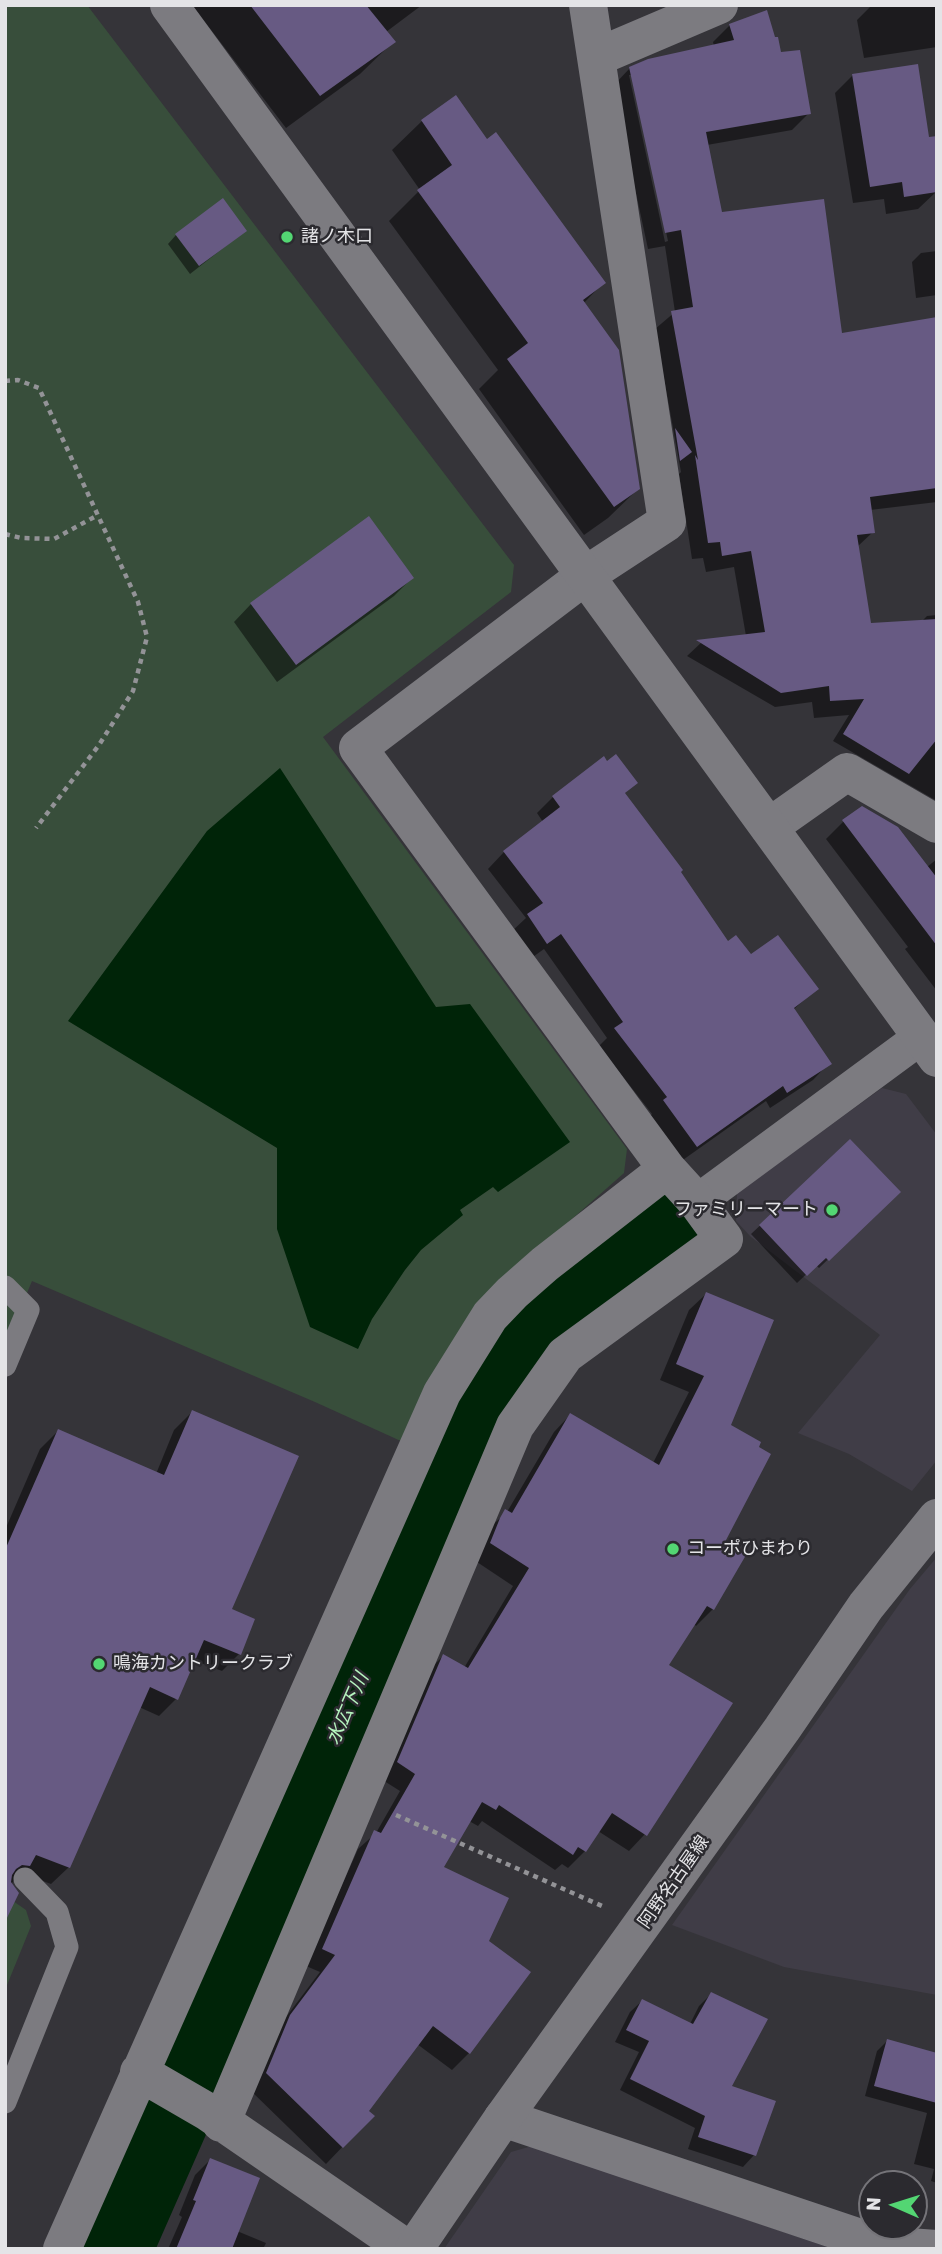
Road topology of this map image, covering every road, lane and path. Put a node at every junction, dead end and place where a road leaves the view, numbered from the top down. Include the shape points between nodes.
1 (169, 5) edge
2 (588, 5) edge
3 (719, 5) edge
4 (597, 57) junction
5 (5, 381) edge
6 (98, 515) junction
7 (5, 534) edge
8 (586, 575) junction
9 (937, 824) edge
10 (769, 827) junction
11 (36, 828) dead end
12 (929, 1047) edge
13 (667, 1169) junction
14 (697, 1202) junction
15 (5, 1287) edge
16 (5, 1365) edge
17 (937, 1518) edge
18 (356, 1798) junction
19 (25, 1879) dead end
20 (643, 1925) junction
21 (146, 2076) junction
22 (5, 2102) edge
23 (214, 2118) junction
24 (503, 2119) junction
25 (62, 2249) edge
26 (407, 2249) edge
27 (414, 2249) edge
28 (936, 2249) edge

1 - 8 street
2 - 4 street
3 - 4 street
4 - 8 street via 667,522
5 - 6 path via 18,380 39,388
6 - 7 path via 54,539
6 - 11 path via 138,602 147,637 133,691 99,746
8 - 10 street
8 - 13 street via 358,748
9 - 10 street via 847,772
10 - 12 street
12 - 14 street
13 - 14 street
13 - 21 street via 537,1271 490,1315 467,1349 442,1393
14 - 18 street via 724,1239 565,1355 515,1426
15 - 16 lane via 28,1310
17 - 20 street, 阿野名古屋線 via 866,1606
18 - 20 path
18 - 23 street
19 - 22 lane via 57,1912 67,1947
20 - 24 street, 阿野名古屋線
21 - 23 street
21 - 25 street
23 - 26 street
24 - 27 street, 阿野名古屋線
24 - 28 street via 881,2245

